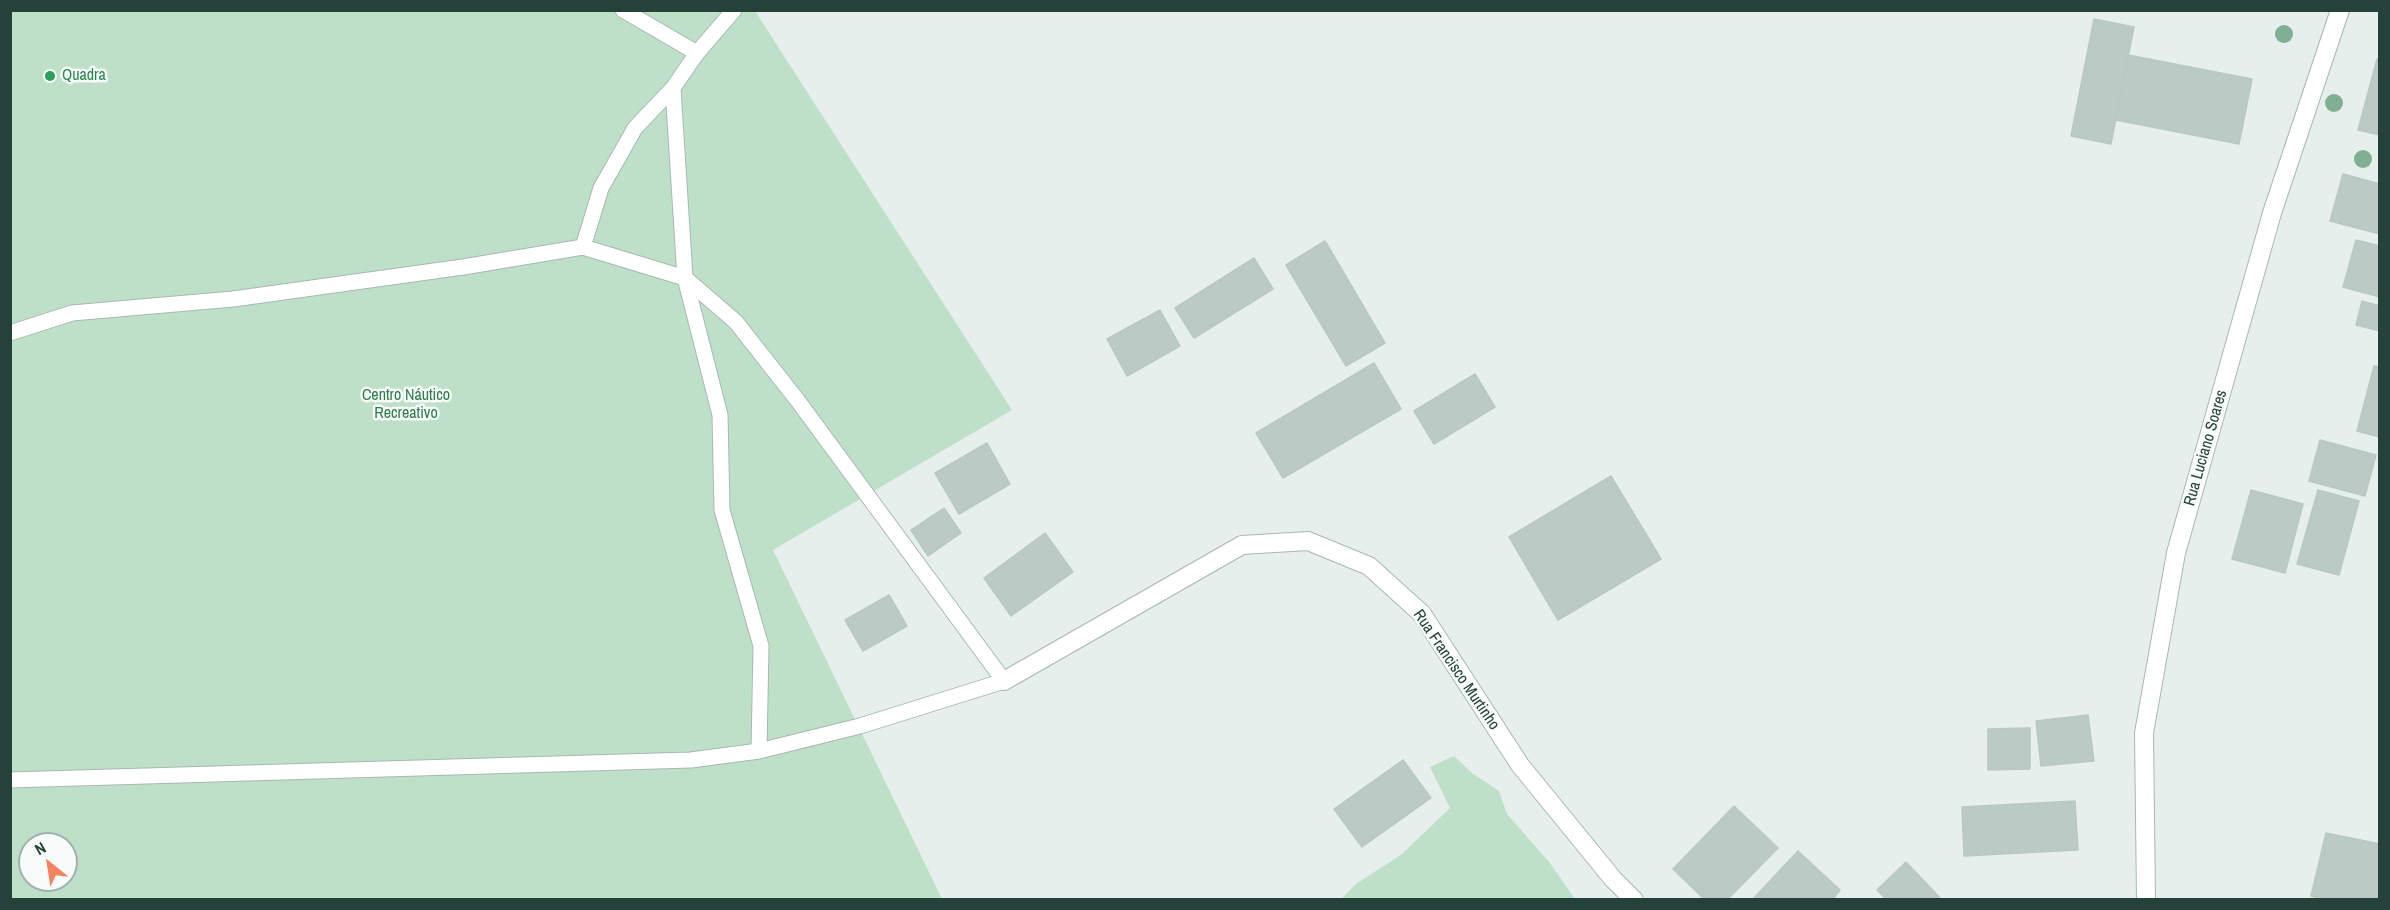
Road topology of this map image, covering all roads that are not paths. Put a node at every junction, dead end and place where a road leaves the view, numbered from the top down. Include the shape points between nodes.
1 (623, 10) edge
2 (734, 10) edge
3 (2340, 10) edge
4 (698, 53) junction
5 (673, 88) junction
6 (583, 247) junction
7 (686, 278) junction
8 (10, 333) edge
9 (1004, 681) junction
10 (759, 751) junction
11 (10, 780) edge
12 (1634, 900) edge
13 (2146, 900) edge

1 - 4 lane
2 - 4 lane
3 - 13 street, Rua Luciano Soares via 2272,213 2176,554 2144,733
4 - 5 lane
5 - 6 lane via 635,128 601,188
5 - 7 lane
6 - 7 lane
6 - 8 lane via 233,299 72,313
7 - 9 lane via 736,322
7 - 10 lane via 720,415 722,510 762,646
9 - 10 lane via 860,726
9 - 12 street, Rua Francisco Murtinho via 1242,544 1308,541 1369,566 1422,614 1520,765
10 - 11 lane via 691,760

